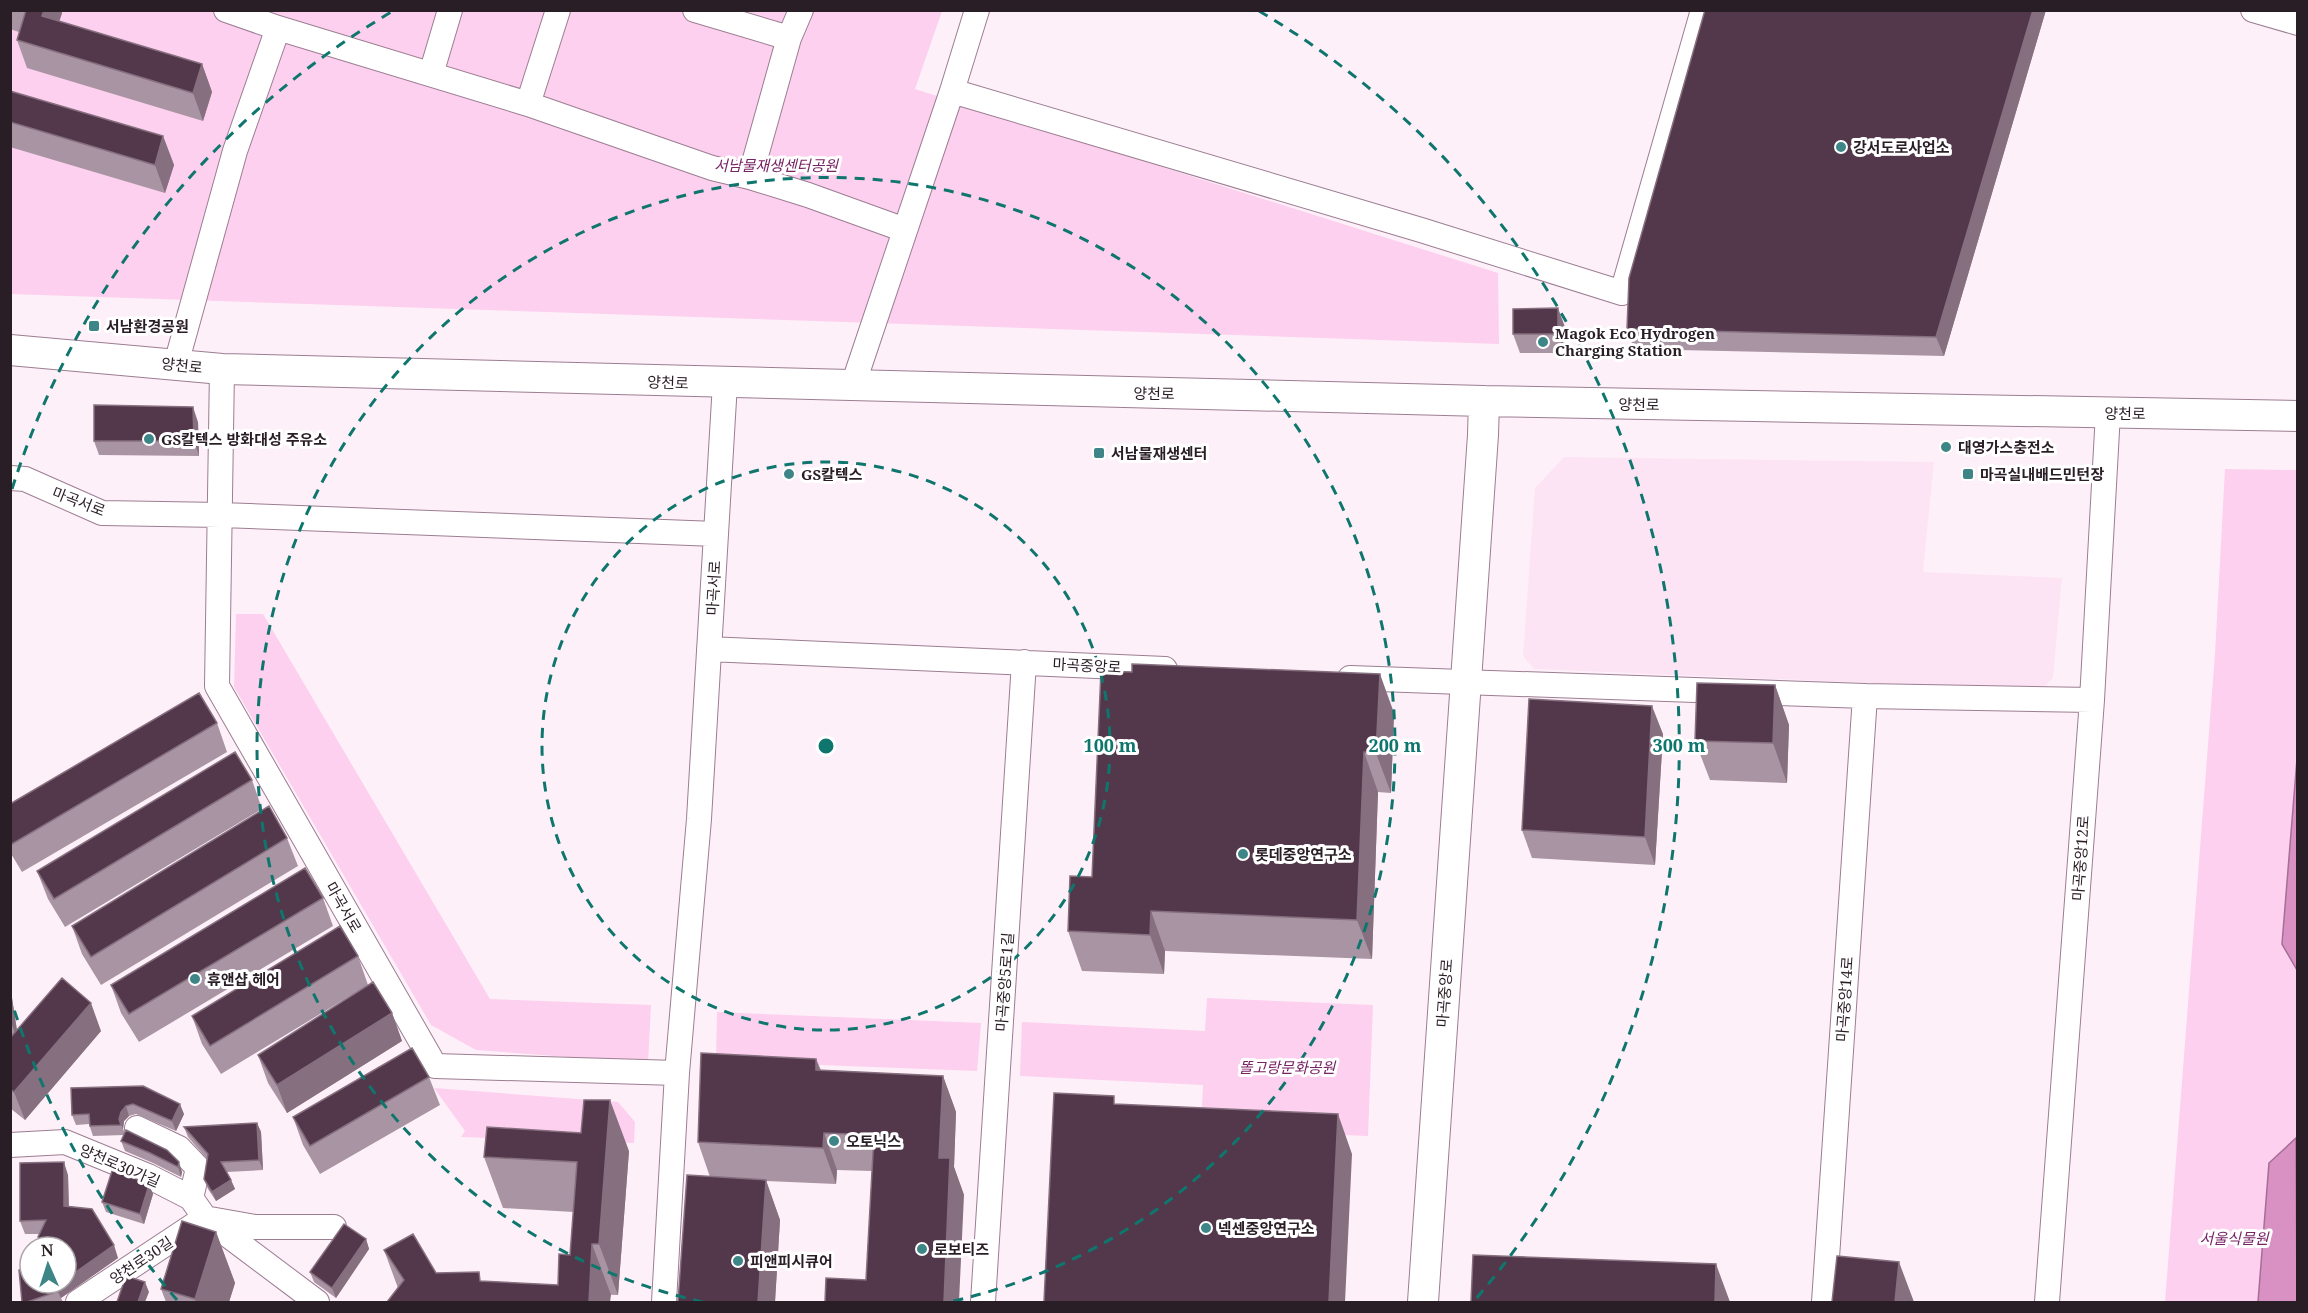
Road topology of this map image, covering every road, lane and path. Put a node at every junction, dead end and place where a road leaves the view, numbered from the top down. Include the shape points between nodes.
1 (226, 10) edge
2 (450, 10) edge
3 (558, 10) edge
4 (695, 10) edge
5 (801, 10) edge
6 (977, 10) edge
7 (1703, 10) edge
8 (2253, 10) edge
9 (2298, 23) edge
10 (278, 28) junction
11 (789, 38) junction
12 (431, 74) junction
13 (952, 91) junction
14 (528, 104) junction
15 (750, 177) junction
16 (905, 231) junction
17 (10, 350) edge
18 (176, 364) junction
19 (222, 369) junction
20 (725, 383) junction
21 (853, 386) junction
22 (1484, 401) junction
23 (2108, 413) junction
24 (2298, 416) edge
25 (10, 478) edge
26 (220, 515) junction
27 (716, 534) junction
28 (709, 649) junction
29 (1024, 662) junction
30 (1189, 670) edge
31 (1332, 677) edge
32 (1465, 684) junction
33 (217, 686) junction
34 (1865, 696) junction
35 (196, 698) edge
36 (2092, 700) junction
37 (677, 1073) junction
38 (137, 1128) dead end
39 (10, 1145) edge
40 (198, 1208) junction
41 (334, 1227) dead end
42 (78, 1302) edge
43 (317, 1302) edge
44 (664, 1302) edge
45 (983, 1302) edge
46 (1423, 1302) edge
47 (1824, 1302) edge
48 (2047, 1302) edge

1 - 10 street
2 - 12 street
3 - 14 street
4 - 11 street
5 - 11 street
6 - 13 street
7 - 13 street via 1622,293
8 - 9 street
10 - 12 street
10 - 18 street via 235,151
11 - 15 street
12 - 14 street
13 - 16 street
14 - 15 street via 712,168
15 - 16 street
16 - 21 street
17 - 18 main road, 양천로
18 - 19 main road, 양천로
19 - 20 main road, 양천로
19 - 26 street
20 - 21 main road, 양천로
20 - 27 street, 마곡서로
21 - 22 main road, 양천로
22 - 23 main road, 양천로
22 - 32 main road, 마곡중앙로
23 - 24 main road, 양천로
23 - 36 street, 마곡중앙12로
25 - 26 street, 마곡서로 via 25,479 102,513
26 - 27 street, 마곡서로
26 - 33 street
27 - 28 street, 마곡서로
28 - 29 street, 마곡중앙로
28 - 37 street, 마곡서로
29 - 30 street, 마곡중앙로
29 - 45 street, 마곡중앙5로1길
31 - 32 street
32 - 34 street
32 - 46 main road, 마곡중앙로
33 - 35 street
33 - 37 street, 마곡서로 via 435,1066
34 - 36 street
34 - 47 street, 마곡중앙14로
36 - 48 street, 마곡중앙12로
37 - 44 street, 마곡서로
38 - 40 street via 179,1148 198,1168
39 - 40 street, 양천로30가길 via 65,1142 148,1176
40 - 41 street, 양천로30가길 via 255,1227
40 - 42 street, 양천로30길
40 - 43 street, 양천로30가길

